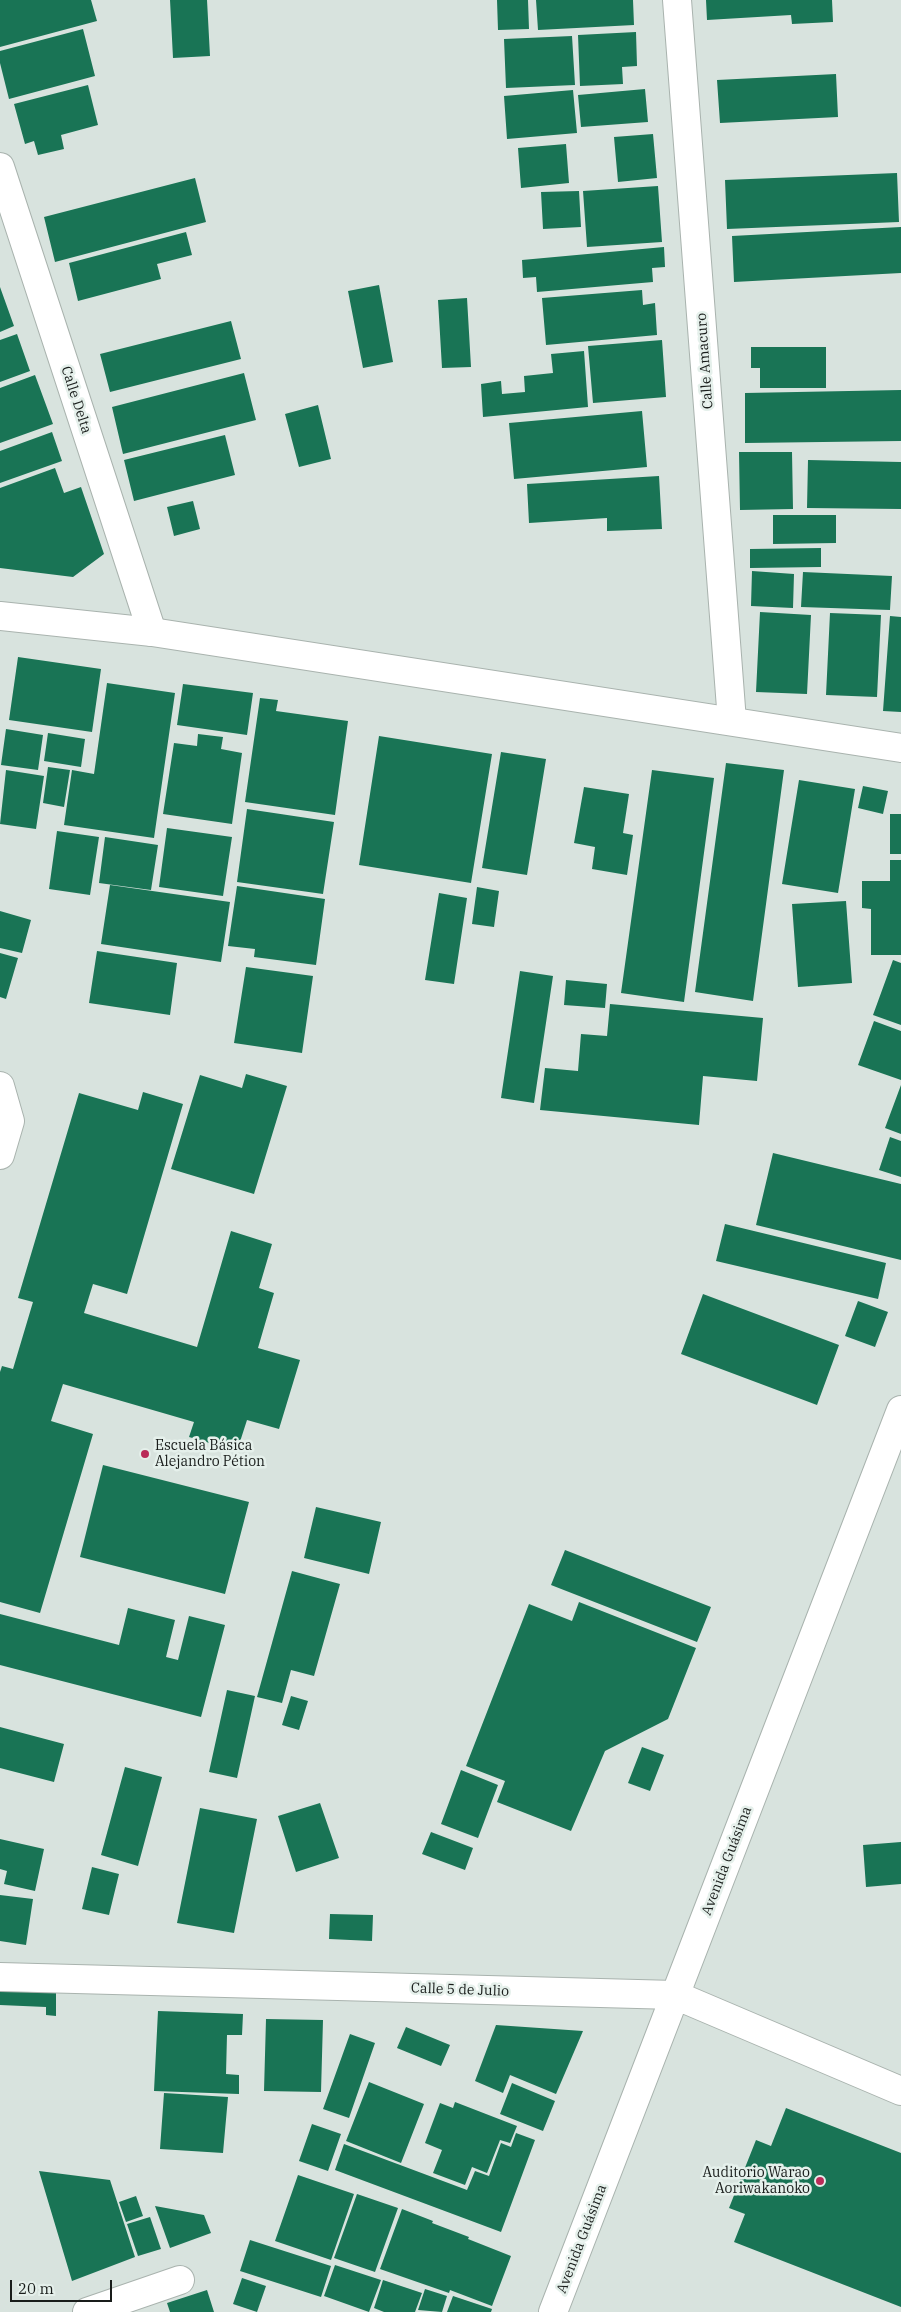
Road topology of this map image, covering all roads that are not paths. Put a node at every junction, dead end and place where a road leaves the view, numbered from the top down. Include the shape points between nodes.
1 (677, 0) edge
2 (0, 167) edge
3 (0, 616) edge
4 (152, 632) junction
5 (732, 721) junction
6 (901, 748) edge
7 (0, 1086) edge
8 (0, 1155) edge
9 (901, 1410) edge
10 (0, 1977) edge
11 (675, 1995) junction
12 (901, 2090) edge
13 (180, 2280) dead end
14 (87, 2312) edge
15 (553, 2312) edge

1 - 5 street, Calle Amacuro
2 - 4 street, Calle Delta
3 - 4 street
4 - 5 street
5 - 6 street
7 - 8 street via 10,1121
9 - 11 street, Avenida Guásima
10 - 11 street, Calle 5 de Julio
11 - 12 street, Calle 5 de Julio
11 - 15 street, Avenida Guásima
13 - 14 street

